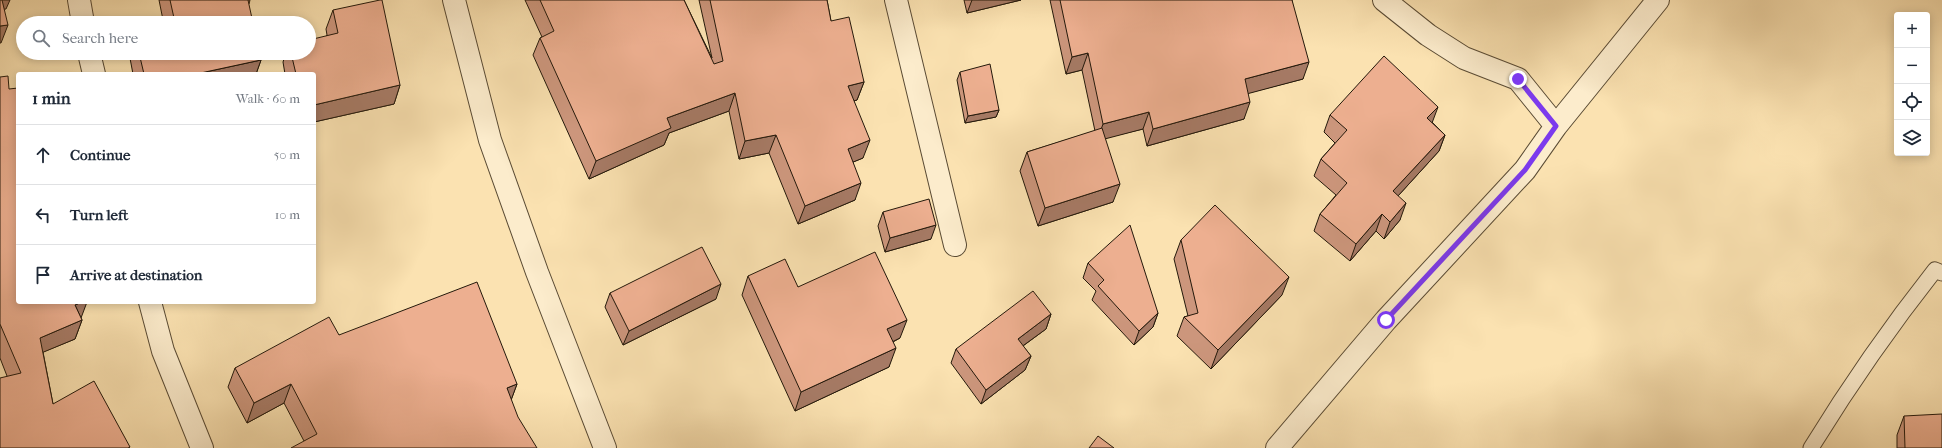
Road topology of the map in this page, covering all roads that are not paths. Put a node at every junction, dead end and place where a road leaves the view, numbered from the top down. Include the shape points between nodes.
1 (79, 0) edge
2 (454, 0) edge
3 (896, 0) edge
4 (1384, 0) edge
5 (1658, 0) edge
6 (82, 16) edge
7 (91, 60) edge
8 (94, 72) edge
9 (1556, 126) junction
10 (955, 245) dead end
11 (1942, 273) edge
12 (151, 304) edge
13 (202, 448) edge
14 (605, 448) edge
15 (1277, 448) edge
16 (1811, 448) edge

1 - 6 street
2 - 14 street via 490,140 537,272
3 - 10 street
4 - 9 street via 1428,35 1464,58 1518,79
5 - 9 street
7 - 8 street
9 - 15 street via 1525,170 1386,320
11 - 16 lane via 1935,270 1908,305 1840,400
12 - 13 street via 163,351

